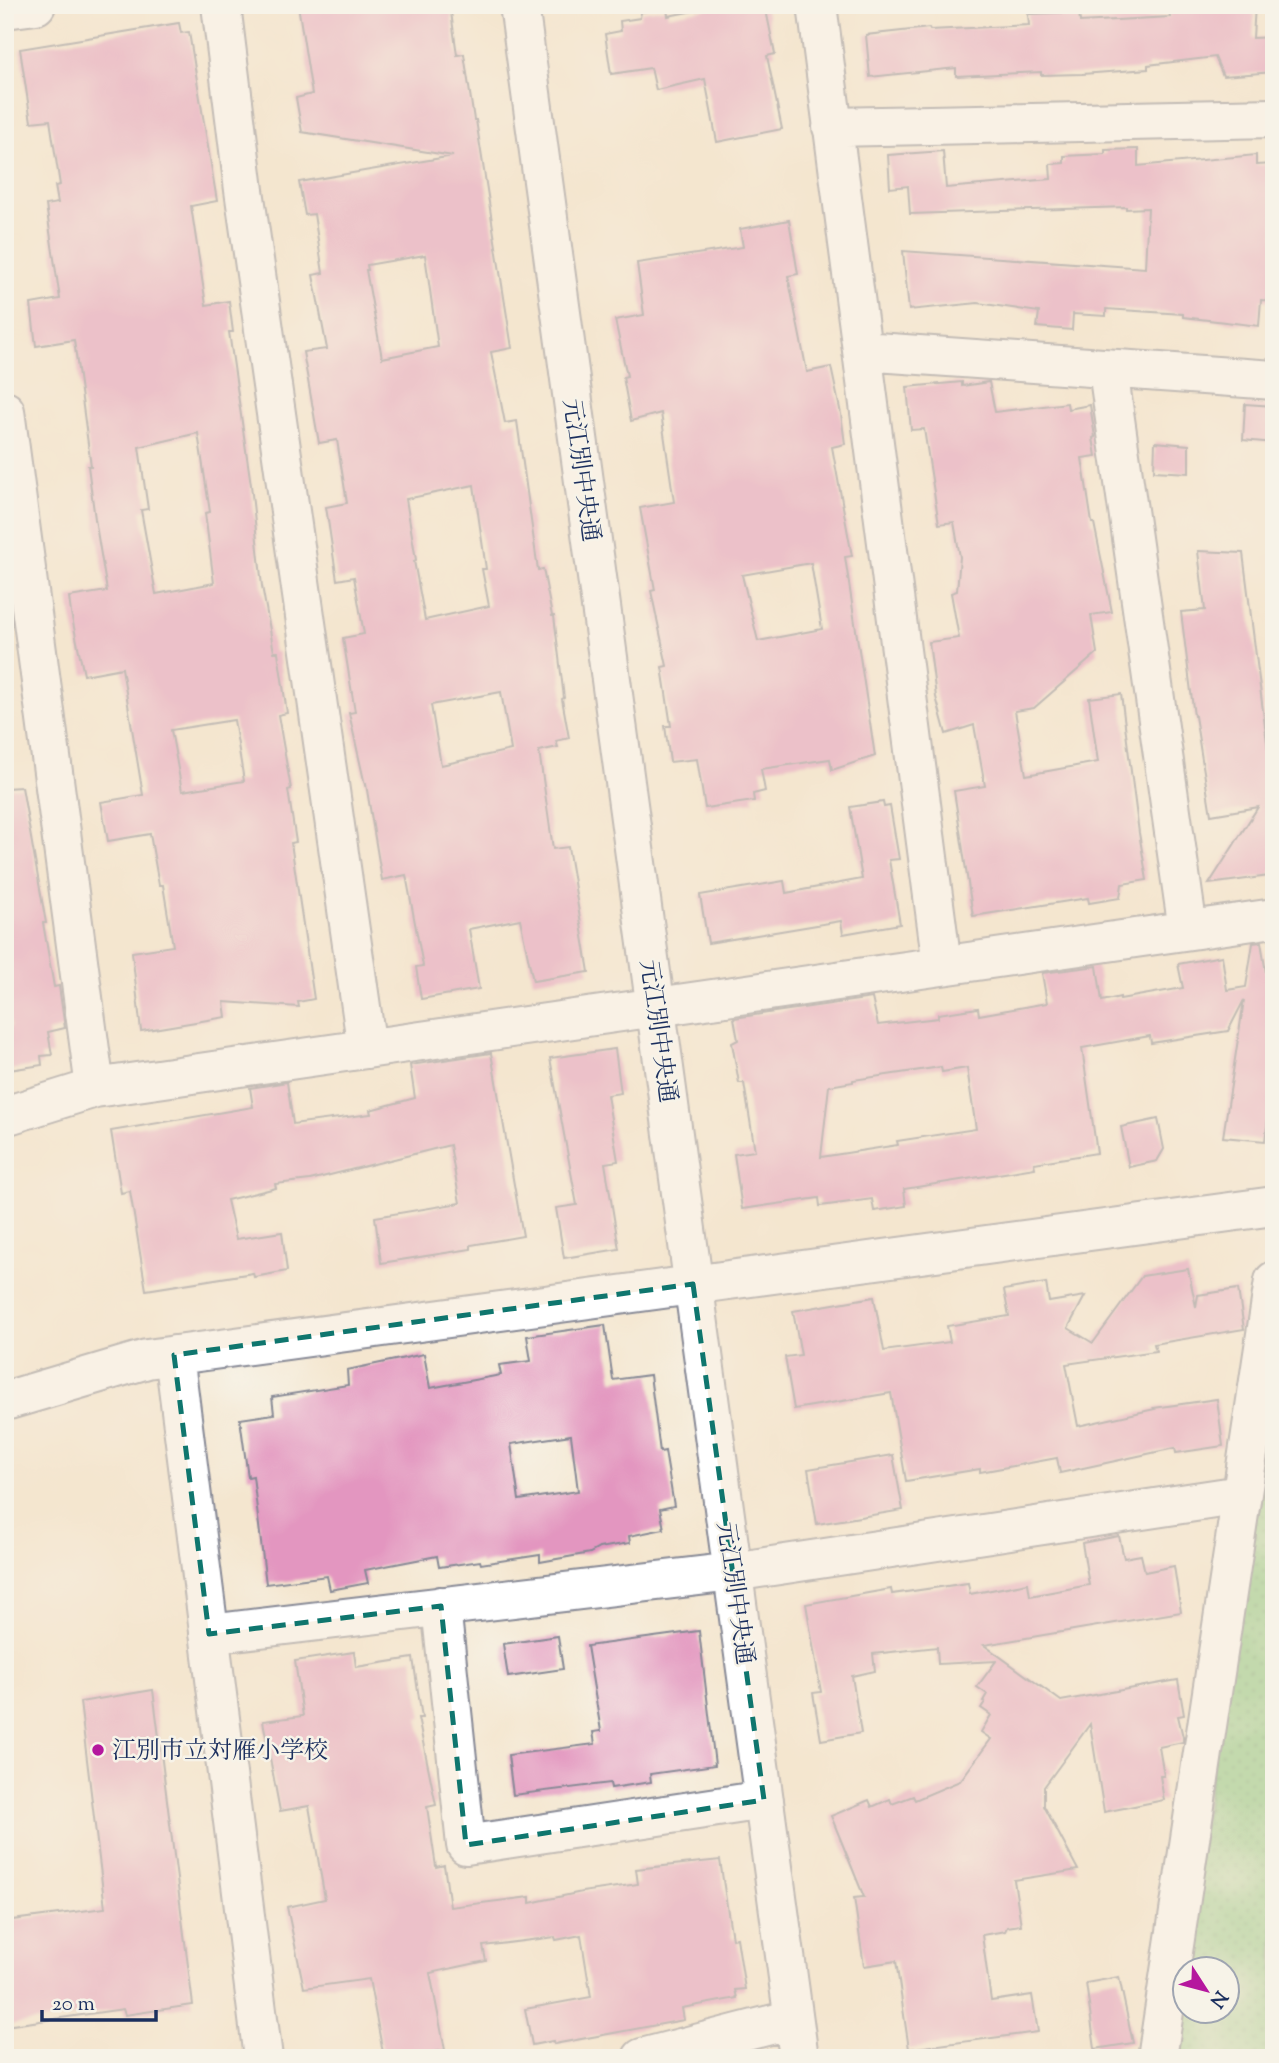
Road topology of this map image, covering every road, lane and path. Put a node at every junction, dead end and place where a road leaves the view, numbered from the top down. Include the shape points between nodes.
1 (36, 5) edge
2 (221, 5) edge
3 (519, 5) edge
4 (817, 5) edge
5 (5, 9) edge
6 (1274, 118) edge
7 (832, 127) junction
8 (862, 351) junction
9 (1108, 370) junction
10 (1274, 380) edge
11 (5, 411) edge
12 (8, 454) edge
13 (1274, 918) edge
14 (1188, 930) junction
15 (942, 965) junction
16 (656, 1006) junction
17 (367, 1049) junction
18 (95, 1088) junction
19 (5, 1116) edge
20 (1274, 1206) edge
21 (1274, 1280) edge
22 (694, 1284) junction
23 (174, 1355) junction
24 (5, 1401) edge
25 (1241, 1495) junction
26 (733, 1572) junction
27 (441, 1606) junction
28 (209, 1634) junction
29 (764, 1800) junction
30 (793, 2019) junction
31 (262, 2058) edge
32 (642, 2058) edge
33 (799, 2058) edge
34 (1157, 2058) edge

1 - 5 street
2 - 17 street
3 - 16 street, 元江別中央通
4 - 7 street
6 - 7 street
7 - 8 street
8 - 9 street
8 - 15 street
9 - 10 street
9 - 14 street
11 - 12 street
12 - 18 street
13 - 14 street
14 - 15 street
15 - 16 street
16 - 17 street
16 - 22 street, 元江別中央通
17 - 18 street
18 - 19 street
20 - 22 street
21 - 25 street
22 - 23 street
22 - 26 street, 元江別中央通
23 - 24 street
23 - 28 street
25 - 26 street
25 - 34 street
26 - 27 street
26 - 29 street, 元江別中央通
27 - 28 street
27 - 29 street via 466,1844
28 - 31 street
29 - 30 street, 元江別中央通
30 - 32 street
30 - 33 street, 元江別中央通

